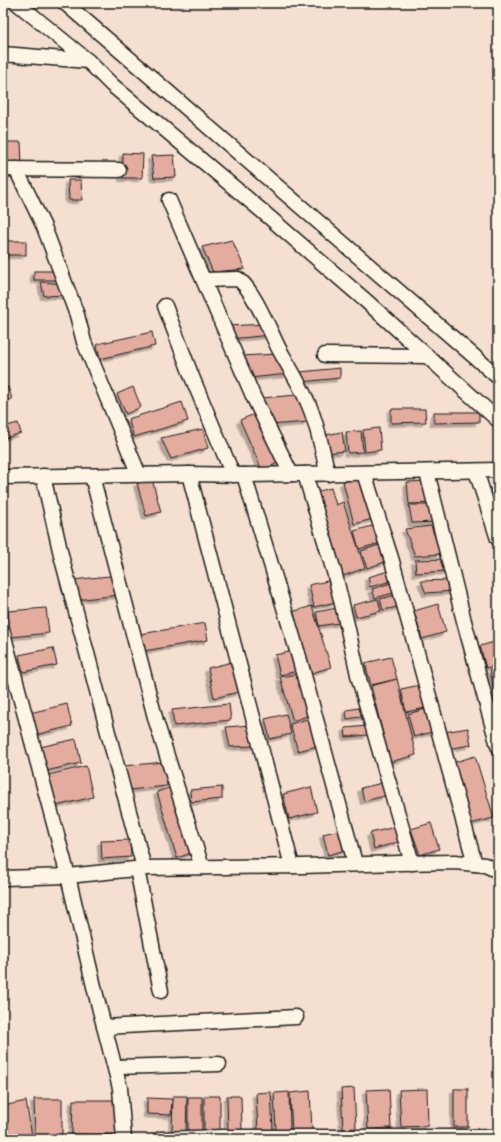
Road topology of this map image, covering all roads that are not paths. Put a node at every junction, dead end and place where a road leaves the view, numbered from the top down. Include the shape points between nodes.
1 (17, 3) edge
2 (65, 3) edge
3 (3, 54) edge
4 (88, 61) junction
5 (9, 169) edge
6 (119, 170) dead end
7 (169, 200) dead end
8 (204, 280) junction
9 (165, 306) dead end
10 (325, 355) dead end
11 (427, 356) junction
12 (498, 377) edge
13 (498, 420) edge
14 (498, 470) edge
15 (476, 471) junction
16 (427, 472) junction
17 (364, 473) junction
18 (4, 474) edge
19 (189, 474) junction
20 (298, 474) junction
21 (328, 474) junction
22 (139, 475) junction
23 (238, 475) junction
24 (43, 476) junction
25 (92, 476) junction
26 (498, 539) edge
27 (3, 633) edge
28 (498, 746) edge
29 (355, 863) junction
30 (412, 863) junction
31 (475, 864) junction
32 (292, 866) junction
33 (202, 867) junction
34 (140, 868) junction
35 (498, 871) edge
36 (68, 876) junction
37 (3, 878) edge
38 (161, 991) dead end
39 (296, 1017) dead end
40 (104, 1027) junction
41 (219, 1064) dead end
42 (115, 1067) junction
43 (498, 1137) edge
44 (222, 1138) edge
45 (300, 1138) edge
46 (336, 1138) edge
47 (406, 1138) edge
48 (480, 1138) edge
49 (124, 1139) edge
50 (160, 1139) edge

1 - 4 street
2 - 12 street
3 - 4 street
4 - 11 street via 112,86 262,211
5 - 6 street
5 - 22 street via 44,228 77,316 84,342
7 - 8 street
8 - 20 street via 253,396
8 - 21 street via 238,279 247,289 309,403
9 - 23 street via 192,377
10 - 11 street
11 - 13 street
14 - 15 street
15 - 16 street
15 - 26 street
16 - 17 street
16 - 28 street
17 - 21 street
17 - 31 street via 392,561
18 - 24 street
19 - 22 street
19 - 23 street
19 - 32 street
20 - 21 street
20 - 23 street
20 - 30 street via 336,582 361,687
22 - 25 street
23 - 29 street via 299,657
24 - 25 street
24 - 34 street
25 - 33 street via 156,721
27 - 36 street
29 - 30 street
29 - 32 street
30 - 31 street
31 - 35 street
32 - 33 street
33 - 34 street
34 - 36 street
34 - 38 street
36 - 37 street
36 - 40 street
39 - 40 street
40 - 42 street
41 - 42 street
42 - 49 street via 120,1088
43 - 48 street
44 - 45 street
44 - 50 street
45 - 46 street
46 - 47 street
47 - 48 street

